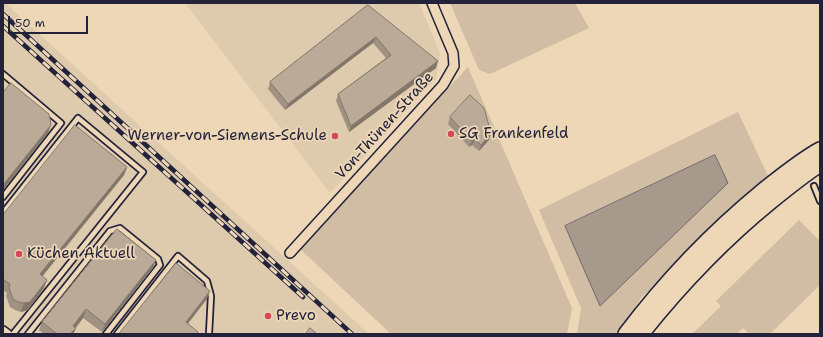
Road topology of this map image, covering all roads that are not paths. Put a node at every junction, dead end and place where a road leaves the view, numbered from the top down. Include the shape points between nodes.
1 (432, 3) edge
2 (3, 74) edge
3 (818, 154) edge
4 (814, 186) dead end
5 (3, 197) edge
6 (820, 201) edge
7 (3, 213) edge
8 (290, 253) dead end
9 (3, 331) edge
10 (6, 334) edge
11 (13, 334) edge
12 (28, 334) edge
13 (106, 334) edge
14 (117, 334) edge
15 (209, 334) edge
16 (626, 334) edge
17 (641, 334) edge

1 - 8 street, Von-Thünen-Straße via 453,53 454,66 443,85
2 - 5 lane via 61,123
3 - 16 highway via 774,182 718,230 680,269
3 - 17 highway via 781,192 727,239 688,279
4 - 6 lane
7 - 11 lane via 78,118 143,172
9 - 10 street
12 - 13 lane via 110,231 120,228 158,259 160,265
14 - 15 lane via 178,256 208,281 211,296

